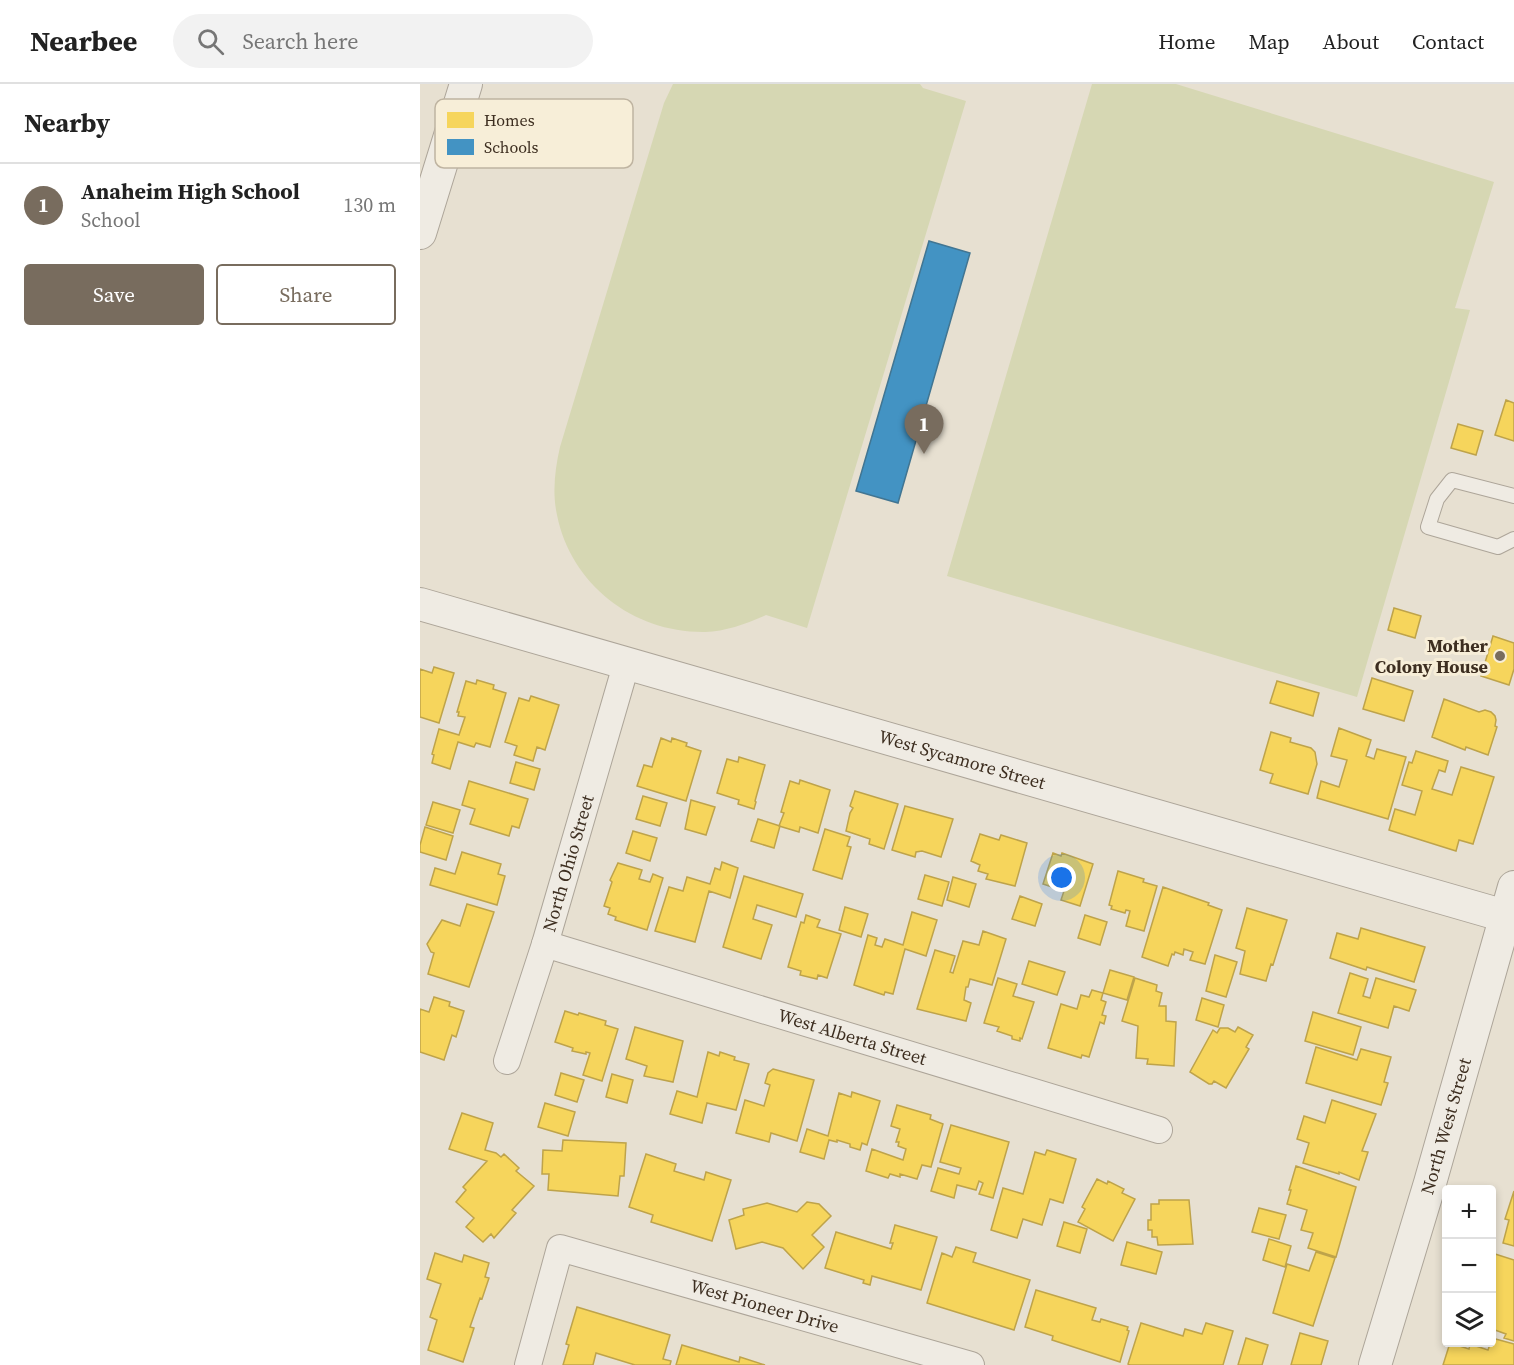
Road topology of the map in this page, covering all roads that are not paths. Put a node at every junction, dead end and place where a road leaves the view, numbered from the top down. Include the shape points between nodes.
1 (466, 84) edge
2 (461, 99) edge
3 (440, 168) edge
4 (420, 233) edge
5 (1514, 496) edge
6 (1514, 539) edge
7 (420, 604) edge
8 (626, 665) junction
9 (1514, 887) edge
10 (1505, 916) junction
11 (545, 944) junction
12 (507, 1061) dead end
13 (1158, 1130) dead end
14 (528, 1365) edge
15 (971, 1365) edge
16 (1375, 1365) edge

1 - 2 street
3 - 4 street
5 - 6 lane via 1452,480 1437,500 1428,527 1498,547
7 - 8 street, West Sycamore Street
8 - 10 street, West Sycamore Street
8 - 11 street, North Ohio Street
9 - 10 street, North West Street
10 - 16 street, North West Street
11 - 12 street, North Ohio Street
11 - 13 street, West Alberta Street
14 - 15 street, West Pioneer Drive via 560,1248

